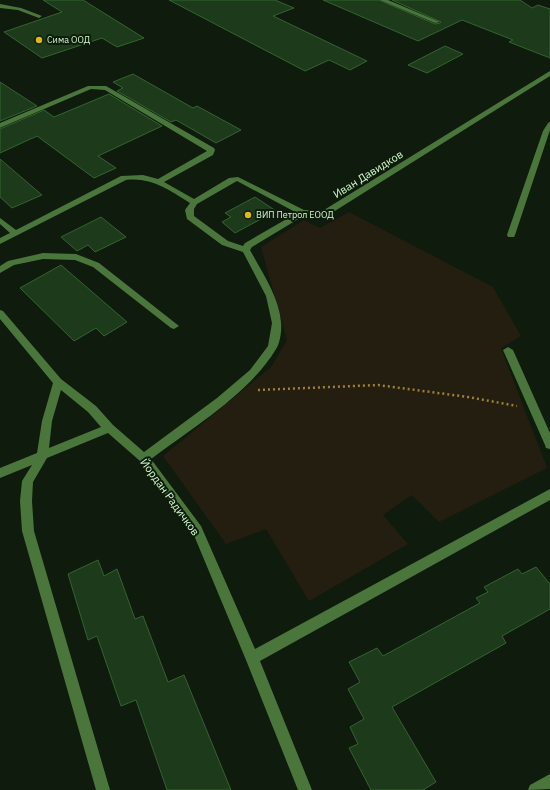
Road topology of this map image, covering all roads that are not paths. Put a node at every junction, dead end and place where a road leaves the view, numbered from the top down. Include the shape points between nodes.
1 (383, 0) edge
2 (0, 6) edge
3 (39, 16) dead end
4 (437, 22) dead end
5 (550, 73) edge
6 (550, 124) edge
7 (0, 126) edge
8 (160, 181) junction
9 (194, 202) junction
10 (303, 213) junction
11 (0, 220) edge
12 (15, 233) junction
13 (511, 235) dead end
14 (0, 240) edge
15 (246, 250) junction
16 (0, 270) edge
17 (0, 313) edge
18 (174, 326) dead end
19 (508, 350) dead end
20 (58, 382) junction
21 (109, 428) junction
22 (550, 446) edge
23 (42, 457) junction
24 (144, 458) junction
25 (0, 473) edge
26 (550, 494) edge
27 (252, 658) junction
28 (550, 782) edge
29 (103, 790) edge
30 (305, 790) edge
31 (535, 790) edge

1 - 4 street
2 - 3 street
5 - 10 street, Иван Давидков via 327,212
6 - 13 street
7 - 8 street via 90,87 106,88 211,150 210,153
8 - 9 street
8 - 12 street via 137,176 124,178
9 - 10 street via 238,179
9 - 15 street via 190,207 190,217 225,243
10 - 15 street via 254,240
11 - 12 street
12 - 14 street
15 - 24 street via 270,296 277,323 273,347 253,373
16 - 18 street via 12,263 43,256 76,257 96,265
17 - 20 street, Йордан Радичков
19 - 22 street
20 - 21 street, Йордан Радичков via 92,408
20 - 23 street via 47,421
21 - 23 street
21 - 24 street, Йордан Радичков
23 - 25 street
23 - 29 street via 28,481 28,530
24 - 27 street, Йордан Радичков via 197,530
26 - 27 street
27 - 30 street, Йордан Радичков
28 - 31 street

